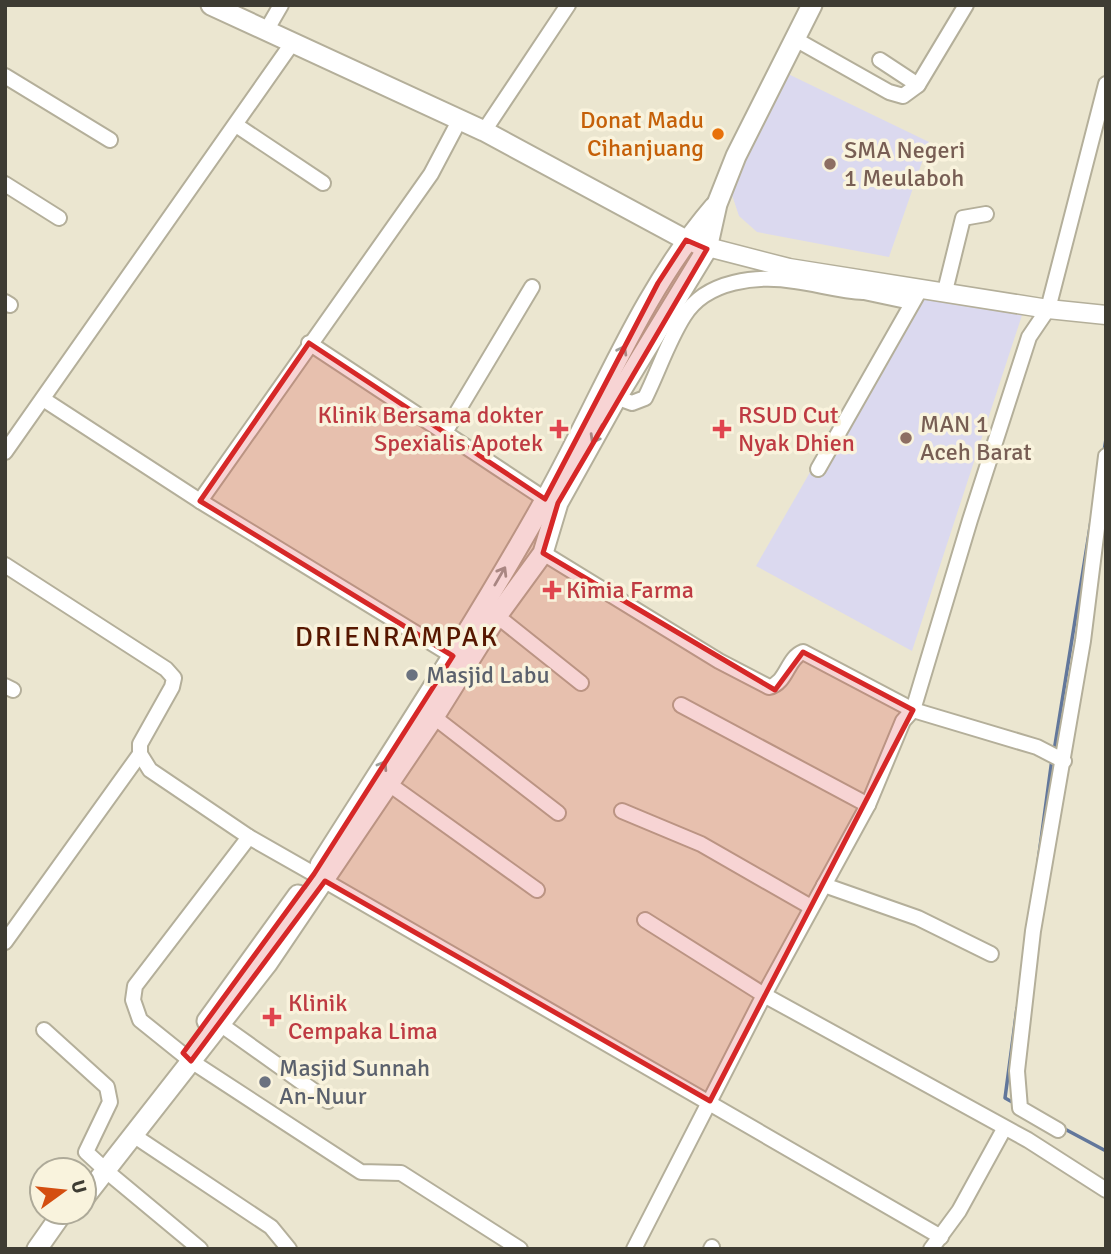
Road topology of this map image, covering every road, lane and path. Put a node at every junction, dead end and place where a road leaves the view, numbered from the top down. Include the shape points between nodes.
1 (211, 5) edge
2 (281, 5) edge
3 (568, 5) edge
4 (812, 5) edge
5 (966, 5) edge
6 (266, 31) junction
7 (796, 39) junction
8 (293, 42) junction
9 (880, 60) dead end
10 (5, 76) edge
11 (1106, 84) edge
12 (918, 85) junction
13 (459, 121) junction
14 (236, 125) junction
15 (484, 131) junction
16 (110, 140) dead end
17 (323, 183) dead end
18 (5, 184) edge
19 (717, 204) junction
20 (986, 214) dead end
21 (59, 218) dead end
22 (686, 240) junction
23 (706, 249) junction
24 (532, 287) dead end
25 (866, 287) junction
26 (945, 291) junction
27 (916, 295) junction
28 (1048, 309) junction
29 (1106, 315) edge
30 (309, 343) junction
31 (640, 357) junction
32 (659, 368) junction
33 (609, 395) junction
34 (43, 398) junction
35 (444, 434) junction
36 (5, 452) edge
37 (1106, 458) edge
38 (818, 469) dead end
39 (545, 499) junction
40 (200, 501) junction
41 (543, 552) junction
42 (5, 565) edge
43 (497, 616) junction
44 (453, 656) junction
45 (582, 683) dead end
46 (681, 705) dead end
47 (913, 710) junction
48 (434, 717) junction
49 (141, 754) junction
50 (1063, 761) junction
51 (390, 784) junction
52 (868, 806) junction
53 (622, 811) dead end
54 (558, 813) dead end
55 (249, 837) junction
56 (319, 878) junction
57 (824, 885) junction
58 (537, 890) dead end
59 (811, 907) junction
60 (645, 920) dead end
61 (5, 942) edge
62 (991, 954) dead end
63 (764, 995) junction
64 (220, 1024) junction
65 (44, 1030) dead end
66 (187, 1057) junction
67 (328, 1101) dead end
68 (710, 1101) junction
69 (1004, 1129) junction
70 (1058, 1130) dead end
71 (133, 1135) junction
72 (102, 1167) junction
73 (98, 1171) edge
74 (98, 1174) edge
75 (1106, 1190) edge
76 (53, 1226) edge
77 (65, 1226) edge
78 (936, 1243) edge
79 (37, 1249) edge
80 (49, 1249) edge
81 (200, 1249) edge
82 (289, 1249) edge
83 (520, 1249) edge
84 (634, 1249) edge

1 - 6 highway
2 - 6 street
3 - 15 street
4 - 7 highway
5 - 12 street
6 - 8 highway
7 - 12 street via 889,92 903,96
7 - 19 highway
8 - 13 highway
8 - 14 street
9 - 12 street
10 - 16 street
11 - 28 street
13 - 15 highway
13 - 30 street via 431,174
14 - 17 street
14 - 34 street
15 - 22 highway
18 - 21 street
19 - 22 highway
19 - 23 highway
20 - 26 street via 963,218
22 - 23 main road
33 -> 22 highway via 658,283
23 - 25 main road
23 - 31 highway
24 - 35 street
25 - 27 main road
25 - 32 street via 751,278 730,284 696,302 684,315
26 - 27 main road
26 - 28 main road
27 - 38 street
28 - 29 main road
28 - 47 street via 1029,337
30 - 35 street
30 - 40 street
31 - 32 street
31 - 33 highway
32 - 33 street via 639,403
33 - 39 highway
33 -> 41 highway via 558,503
34 - 36 street
34 - 40 street
35 - 39 street
37 - 50 street
44 -> 39 highway
40 - 44 street
41 - 43 highway
41 - 47 street via 769,687 779,682 803,652
42 - 49 street via 166,668 174,678 140,744
43 - 45 street
43 - 48 highway
56 -> 44 highway
46 - 52 street
47 - 50 street via 1043,750
47 - 52 street via 903,721
48 - 51 highway
48 - 54 street
49 - 55 street via 150,770
49 - 61 street
50 - 70 street via 1033,931 1017,1071 1020,1108
51 - 56 highway
51 - 58 street
52 - 57 street
53 - 59 street via 701,844
55 - 56 street
55 - 66 street via 135,986 133,1000 140,1020
56 - 64 highway
56 - 66 highway
56 - 68 street
57 - 59 street
57 - 62 street via 918,918
59 - 63 street
60 - 63 street
63 - 68 street
63 - 69 street
64 - 66 highway
64 - 67 street
65 - 72 street via 107,1087 110,1102 86,1152
66 - 71 highway
66 - 72 highway
66 - 83 street via 361,1172 401,1173
68 - 78 street
68 - 84 street
69 - 75 street
69 - 78 street via 959,1212
71 - 72 highway
71 - 82 street via 271,1227
72 - 73 highway
72 - 74 highway
72 - 81 street
76 - 79 highway
77 - 80 highway

